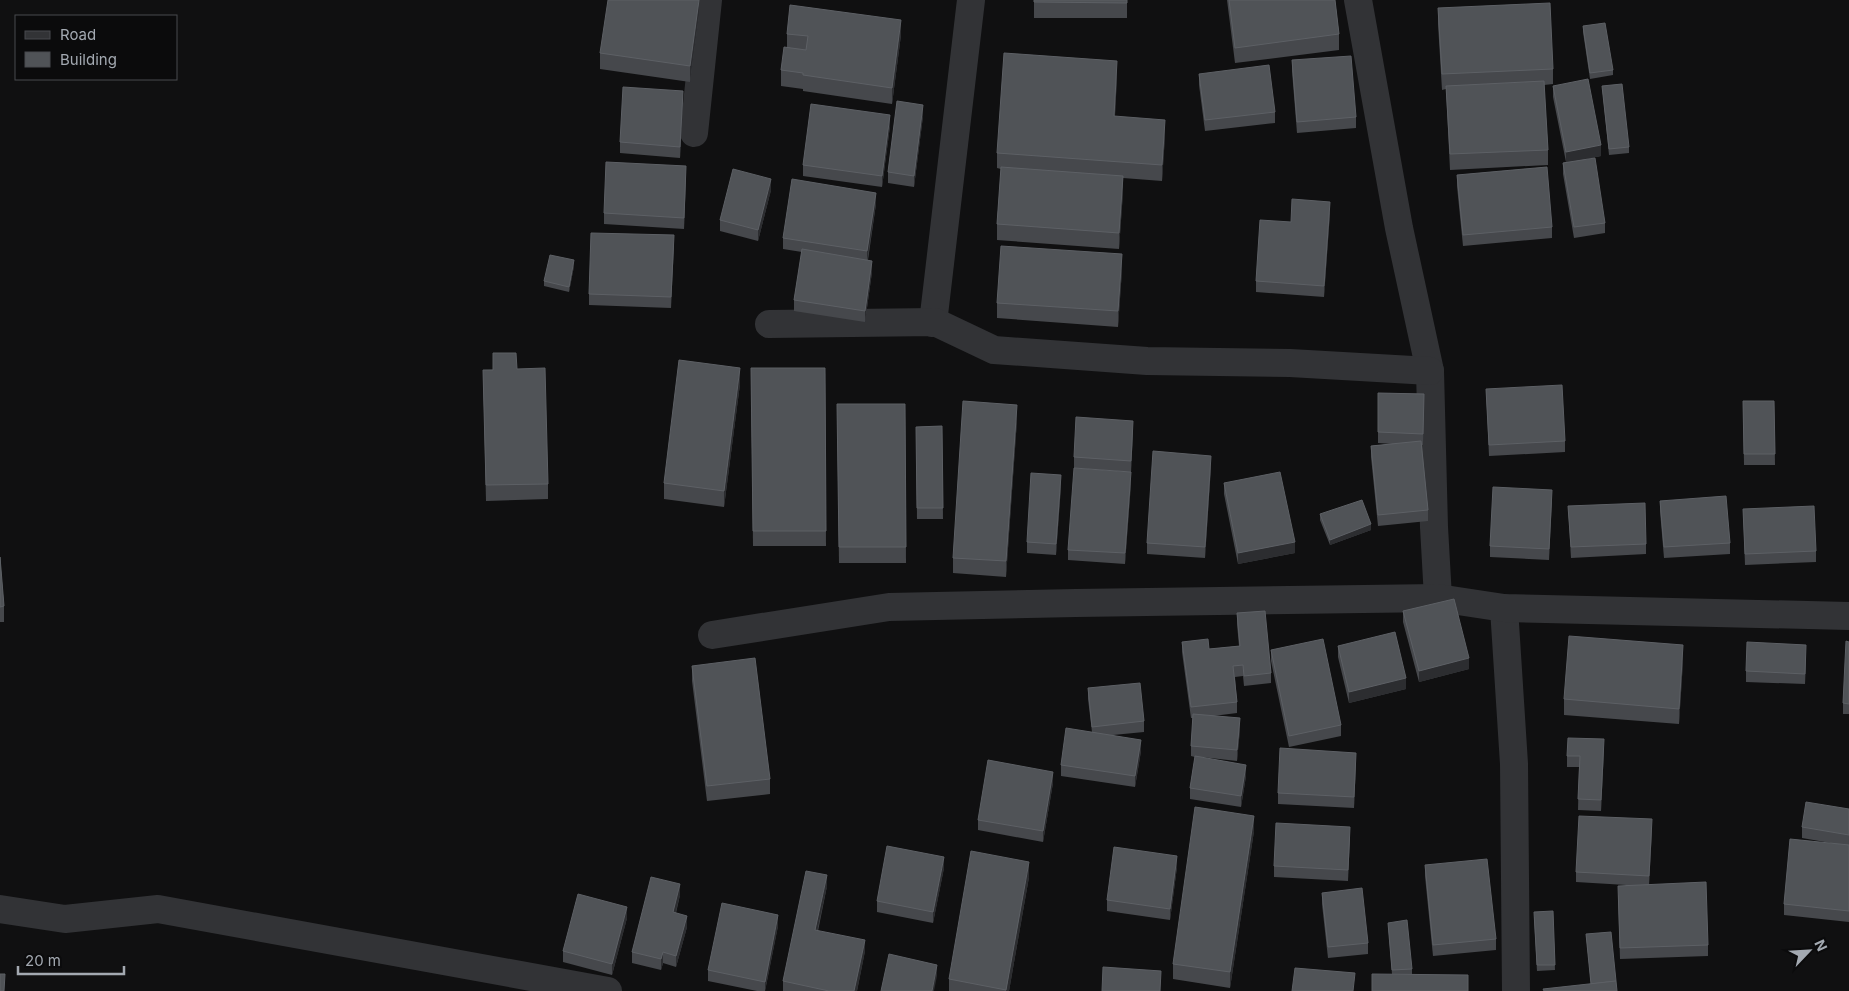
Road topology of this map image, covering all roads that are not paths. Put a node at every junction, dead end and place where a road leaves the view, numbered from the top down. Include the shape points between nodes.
1 (708, 0) edge
2 (970, 0) edge
3 (1358, 0) edge
4 (694, 133) dead end
5 (932, 323) junction
6 (769, 324) dead end
7 (1430, 372) junction
8 (1438, 598) junction
9 (1504, 608) junction
10 (1849, 616) edge
11 (712, 635) dead end
12 (0, 909) edge
13 (608, 991) edge
14 (1516, 991) edge

1 - 4 street
2 - 5 street
3 - 7 street via 1399,228
5 - 6 street
5 - 7 street via 994,350 1147,361 1290,363
7 - 8 street
8 - 9 street
8 - 11 street via 889,607
9 - 10 street
9 - 14 street via 1514,764
12 - 13 street via 65,919 158,909

